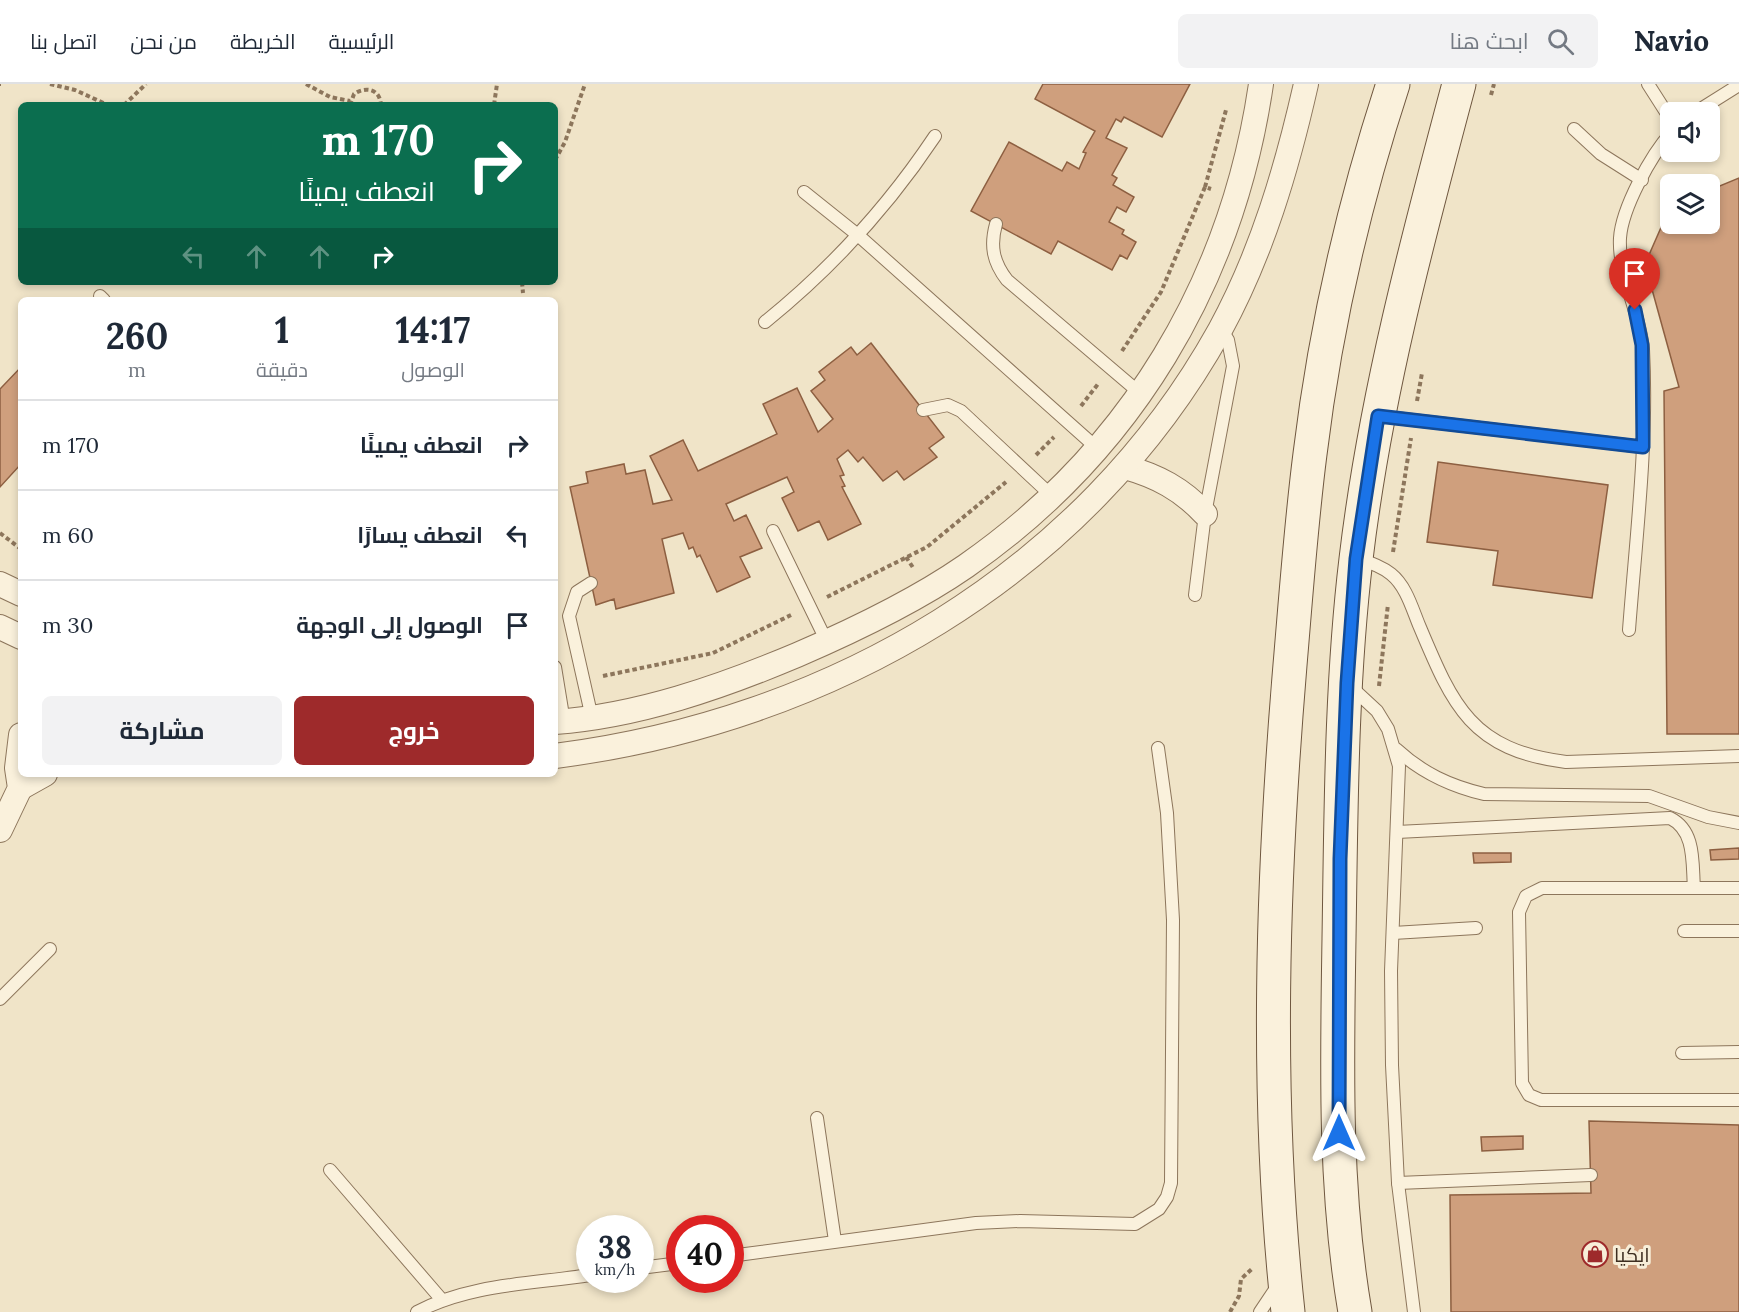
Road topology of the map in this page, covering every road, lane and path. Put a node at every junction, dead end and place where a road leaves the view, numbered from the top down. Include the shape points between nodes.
1 (50, 84) edge
2 (146, 84) edge
3 (306, 84) edge
4 (496, 84) edge
5 (585, 84) edge
6 (1261, 84) edge
7 (1306, 84) edge
8 (1393, 84) edge
9 (1458, 84) edge
10 (1494, 84) edge
11 (1648, 84) edge
12 (1739, 85) edge
13 (1490, 98) dead end
14 (101, 102) edge
15 (127, 102) edge
16 (347, 102) edge
17 (350, 102) edge
18 (380, 102) edge
19 (494, 102) edge
20 (1712, 102) edge
21 (1660, 103) edge
22 (1227, 107) dead end
23 (1574, 129) dead end
24 (935, 136) dead end
25 (1660, 146) edge
26 (558, 155) edge
27 (1642, 180) junction
28 (1205, 187) dead end
29 (804, 192) dead end
30 (996, 224) dead end
31 (859, 237) junction
32 (523, 285) edge
33 (524, 293) dead end
34 (765, 322) dead end
35 (1221, 329) junction
36 (1423, 369) dead end
37 (1141, 394) junction
38 (923, 410) dead end
39 (1378, 416) junction
40 (1413, 420) junction
41 (1643, 447) junction
42 (1098, 449) junction
43 (1125, 466) junction
44 (1053, 497) junction
45 (1205, 514) junction
46 (773, 531) dead end
47 (0, 533) edge
48 (18, 547) edge
49 (1356, 559) junction
50 (965, 567) junction
51 (1391, 574) junction
52 (591, 583) dead end
53 (0, 584) edge
54 (18, 593) edge
55 (984, 593) junction
56 (1195, 595) dead end
57 (0, 627) edge
58 (1629, 630) dead end
59 (18, 636) edge
60 (827, 642) junction
61 (583, 680) junction
62 (1347, 683) junction
63 (724, 684) junction
64 (558, 700) edge
65 (1377, 711) junction
66 (592, 718) junction
67 (560, 722) edge
68 (1158, 748) dead end
69 (1396, 749) junction
70 (558, 755) edge
71 (1739, 756) edge
72 (18, 760) edge
73 (42, 777) edge
74 (7, 810) edge
75 (1739, 823) edge
76 (1397, 832) junction
77 (1694, 888) junction
78 (1739, 888) edge
79 (1476, 928) dead end
80 (1684, 931) dead end
81 (1739, 931) edge
82 (1393, 933) junction
83 (50, 949) dead end
84 (0, 999) edge
85 (1739, 1052) edge
86 (1682, 1053) dead end
87 (1739, 1100) edge
88 (818, 1118) dead end
89 (330, 1170) dead end
90 (1591, 1175) dead end
91 (1398, 1183) junction
92 (835, 1241) junction
93 (744, 1254) edge
94 (1284, 1269) junction
95 (576, 1277) edge
96 (442, 1300) junction
97 (417, 1312) edge
98 (1230, 1312) edge
99 (1260, 1312) edge
100 (1288, 1312) edge
101 (1355, 1312) edge
102 (1414, 1312) edge

1 - 14 path
2 - 15 path
3 - 16 path
4 - 19 path
5 - 26 path
6 - 37 street via 1254,132 1237,198 1212,267 1180,333
7 - 35 street via 1277,198
8 - 94 street via 1356,215 1330,333 1310,453 1300,557 1281,777 1276,935 1276,1149
9 - 39 street via 1411,262
10 - 13 path
11 - 21 lane
12 - 20 lane
17 - 18 path via 354,94 369,89 377,93
22 - 28 path
23 - 27 lane via 1601,154
24 - 31 lane
25 - 27 lane
27 - 41 lane via 1625,215 1620,240 1642,345
29 - 31 lane
30 - 37 lane via 992,248 999,271
31 - 34 lane
31 - 42 lane
32 - 33 path
35 - 43 street
35 - 45 lane via 1228,340 1233,366
36 - 40 path
37 - 42 street
38 - 44 lane via 948,405 961,411
39 - 40 lane
39 - 49 street
40 - 41 lane
40 - 51 path
41 - 58 lane
42 - 44 street
43 - 45 street via 1177,488
43 - 55 street via 1067,527
44 - 50 street
45 - 56 lane
46 - 60 lane
47 - 48 path
49 - 51 lane
49 - 62 street
50 - 55 street
50 - 60 street
51 - 65 path
51 - 71 lane via 1404,590 1448,692 1486,734 1511,749 1566,762
52 - 61 lane via 577,592 569,616
53 - 54 street
55 - 70 street via 889,652 784,700 666,737
57 - 59 street
60 - 63 street
61 - 63 path via 713,653
61 - 66 lane
62 - 65 lane
62 - 101 street via 1340,892 1339,1144
63 - 66 street
64 - 67 lane
65 - 69 lane
66 - 67 street
68 - 92 lane via 1167,813 1173,920 1171,1183 1167,1197 1148,1219 1135,1224 976,1223
69 - 75 lane via 1427,773 1484,795 1649,796 1708,817
69 - 76 lane
72 - 74 street
73 - 74 street
76 - 77 lane via 1670,818 1678,822 1689,838
76 - 82 lane
77 - 78 lane
77 - 87 lane via 1542,888 1526,896 1519,912 1522,1083 1529,1095 1541,1100
79 - 82 lane
80 - 81 lane
82 - 91 lane via 1392,1065
83 - 84 lane
85 - 86 lane
88 - 92 lane
89 - 96 lane
90 - 91 lane
91 - 102 lane
92 - 93 lane
94 - 98 path via 1252,1268 1246,1272
94 - 99 lane
94 - 100 street
95 - 96 lane via 472,1291
96 - 97 lane

